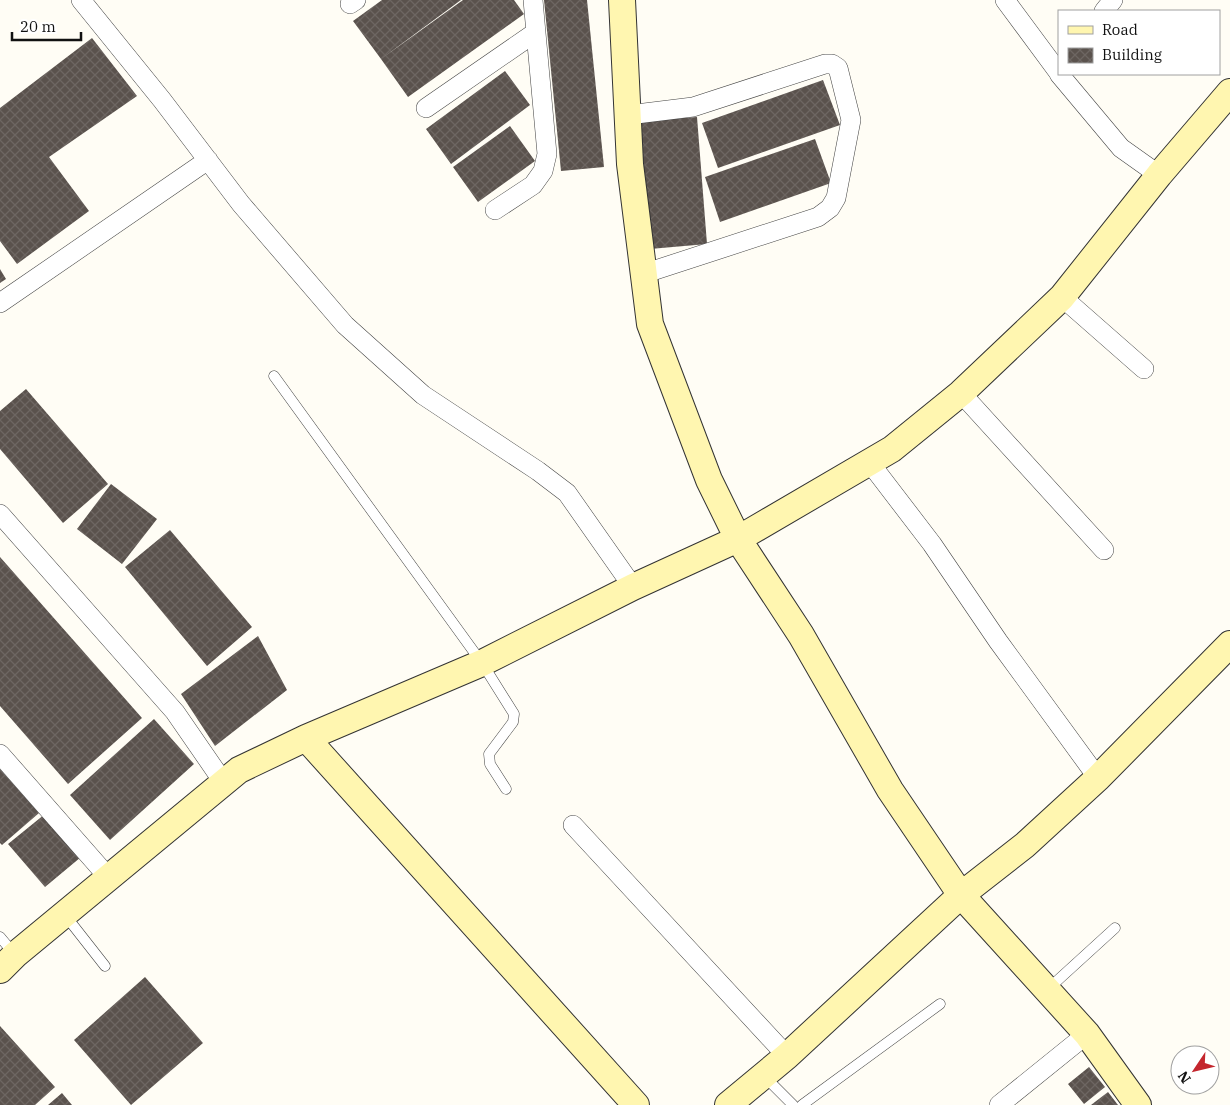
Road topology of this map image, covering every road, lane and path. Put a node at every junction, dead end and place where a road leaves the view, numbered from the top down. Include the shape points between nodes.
1 (81, 0) edge
2 (533, 0) edge
3 (622, 0) edge
4 (1005, 0) edge
5 (1113, 0) edge
6 (1105, 10) edge
7 (536, 32) junction
8 (1058, 68) edge
9 (1065, 77) edge
10 (1230, 92) edge
11 (426, 108) dead end
12 (628, 116) junction
13 (208, 160) junction
14 (1159, 175) junction
15 (495, 210) dead end
16 (643, 274) junction
17 (1062, 297) junction
18 (0, 303) edge
19 (1144, 369) dead end
20 (274, 376) dead end
21 (961, 393) junction
22 (870, 463) junction
23 (0, 514) edge
24 (738, 539) junction
25 (1104, 550) dead end
26 (633, 588) junction
27 (1230, 644) edge
28 (482, 663) junction
29 (306, 738) junction
30 (0, 754) edge
31 (1098, 778) junction
32 (224, 782) junction
33 (506, 789) dead end
34 (572, 825) dead end
35 (109, 878) junction
36 (961, 895) junction
37 (65, 914) junction
38 (1115, 928) dead end
39 (5, 954) edge
40 (105, 966) dead end
41 (1047, 990) junction
42 (940, 1004) dead end
43 (1087, 1034) junction
44 (787, 1056) junction
45 (764, 1076) junction
46 (636, 1105) edge
47 (728, 1105) edge
48 (793, 1105) edge
49 (802, 1105) edge
50 (999, 1105) edge
51 (1138, 1105) edge

1 - 13 street
2 - 7 street
3 - 12 street
4 - 8 street
5 - 6 street
7 - 11 street
7 - 15 street via 547,154 543,171 533,185
9 - 14 street via 1121,148
10 - 14 street
12 - 16 street via 630,164
12 - 16 street via 693,107 832,64 838,68 851,120 836,198 830,208 818,217
13 - 18 street
13 - 26 street via 345,325 423,395 538,470 567,493
14 - 17 street
16 - 24 street via 650,324 709,480
17 - 19 street
17 - 21 street
20 - 28 lane
21 - 22 street via 892,450
21 - 25 street
22 - 24 street
22 - 31 street via 932,544
23 - 32 street via 176,712
24 - 26 street
24 - 36 street via 801,635 890,790
26 - 28 street
27 - 31 street
28 - 29 street
28 - 33 lane via 514,714 513,722 489,754 490,764
29 - 32 street via 239,770
29 - 46 street
30 - 35 street
31 - 36 street via 1025,846
32 - 35 street
34 - 44 street
35 - 37 street
36 - 41 street
36 - 44 street
37 - 39 street
37 - 40 lane
38 - 41 lane
41 - 43 street
42 - 49 lane
43 - 50 street
43 - 51 street
44 - 45 street
45 - 47 street
45 - 48 lane

